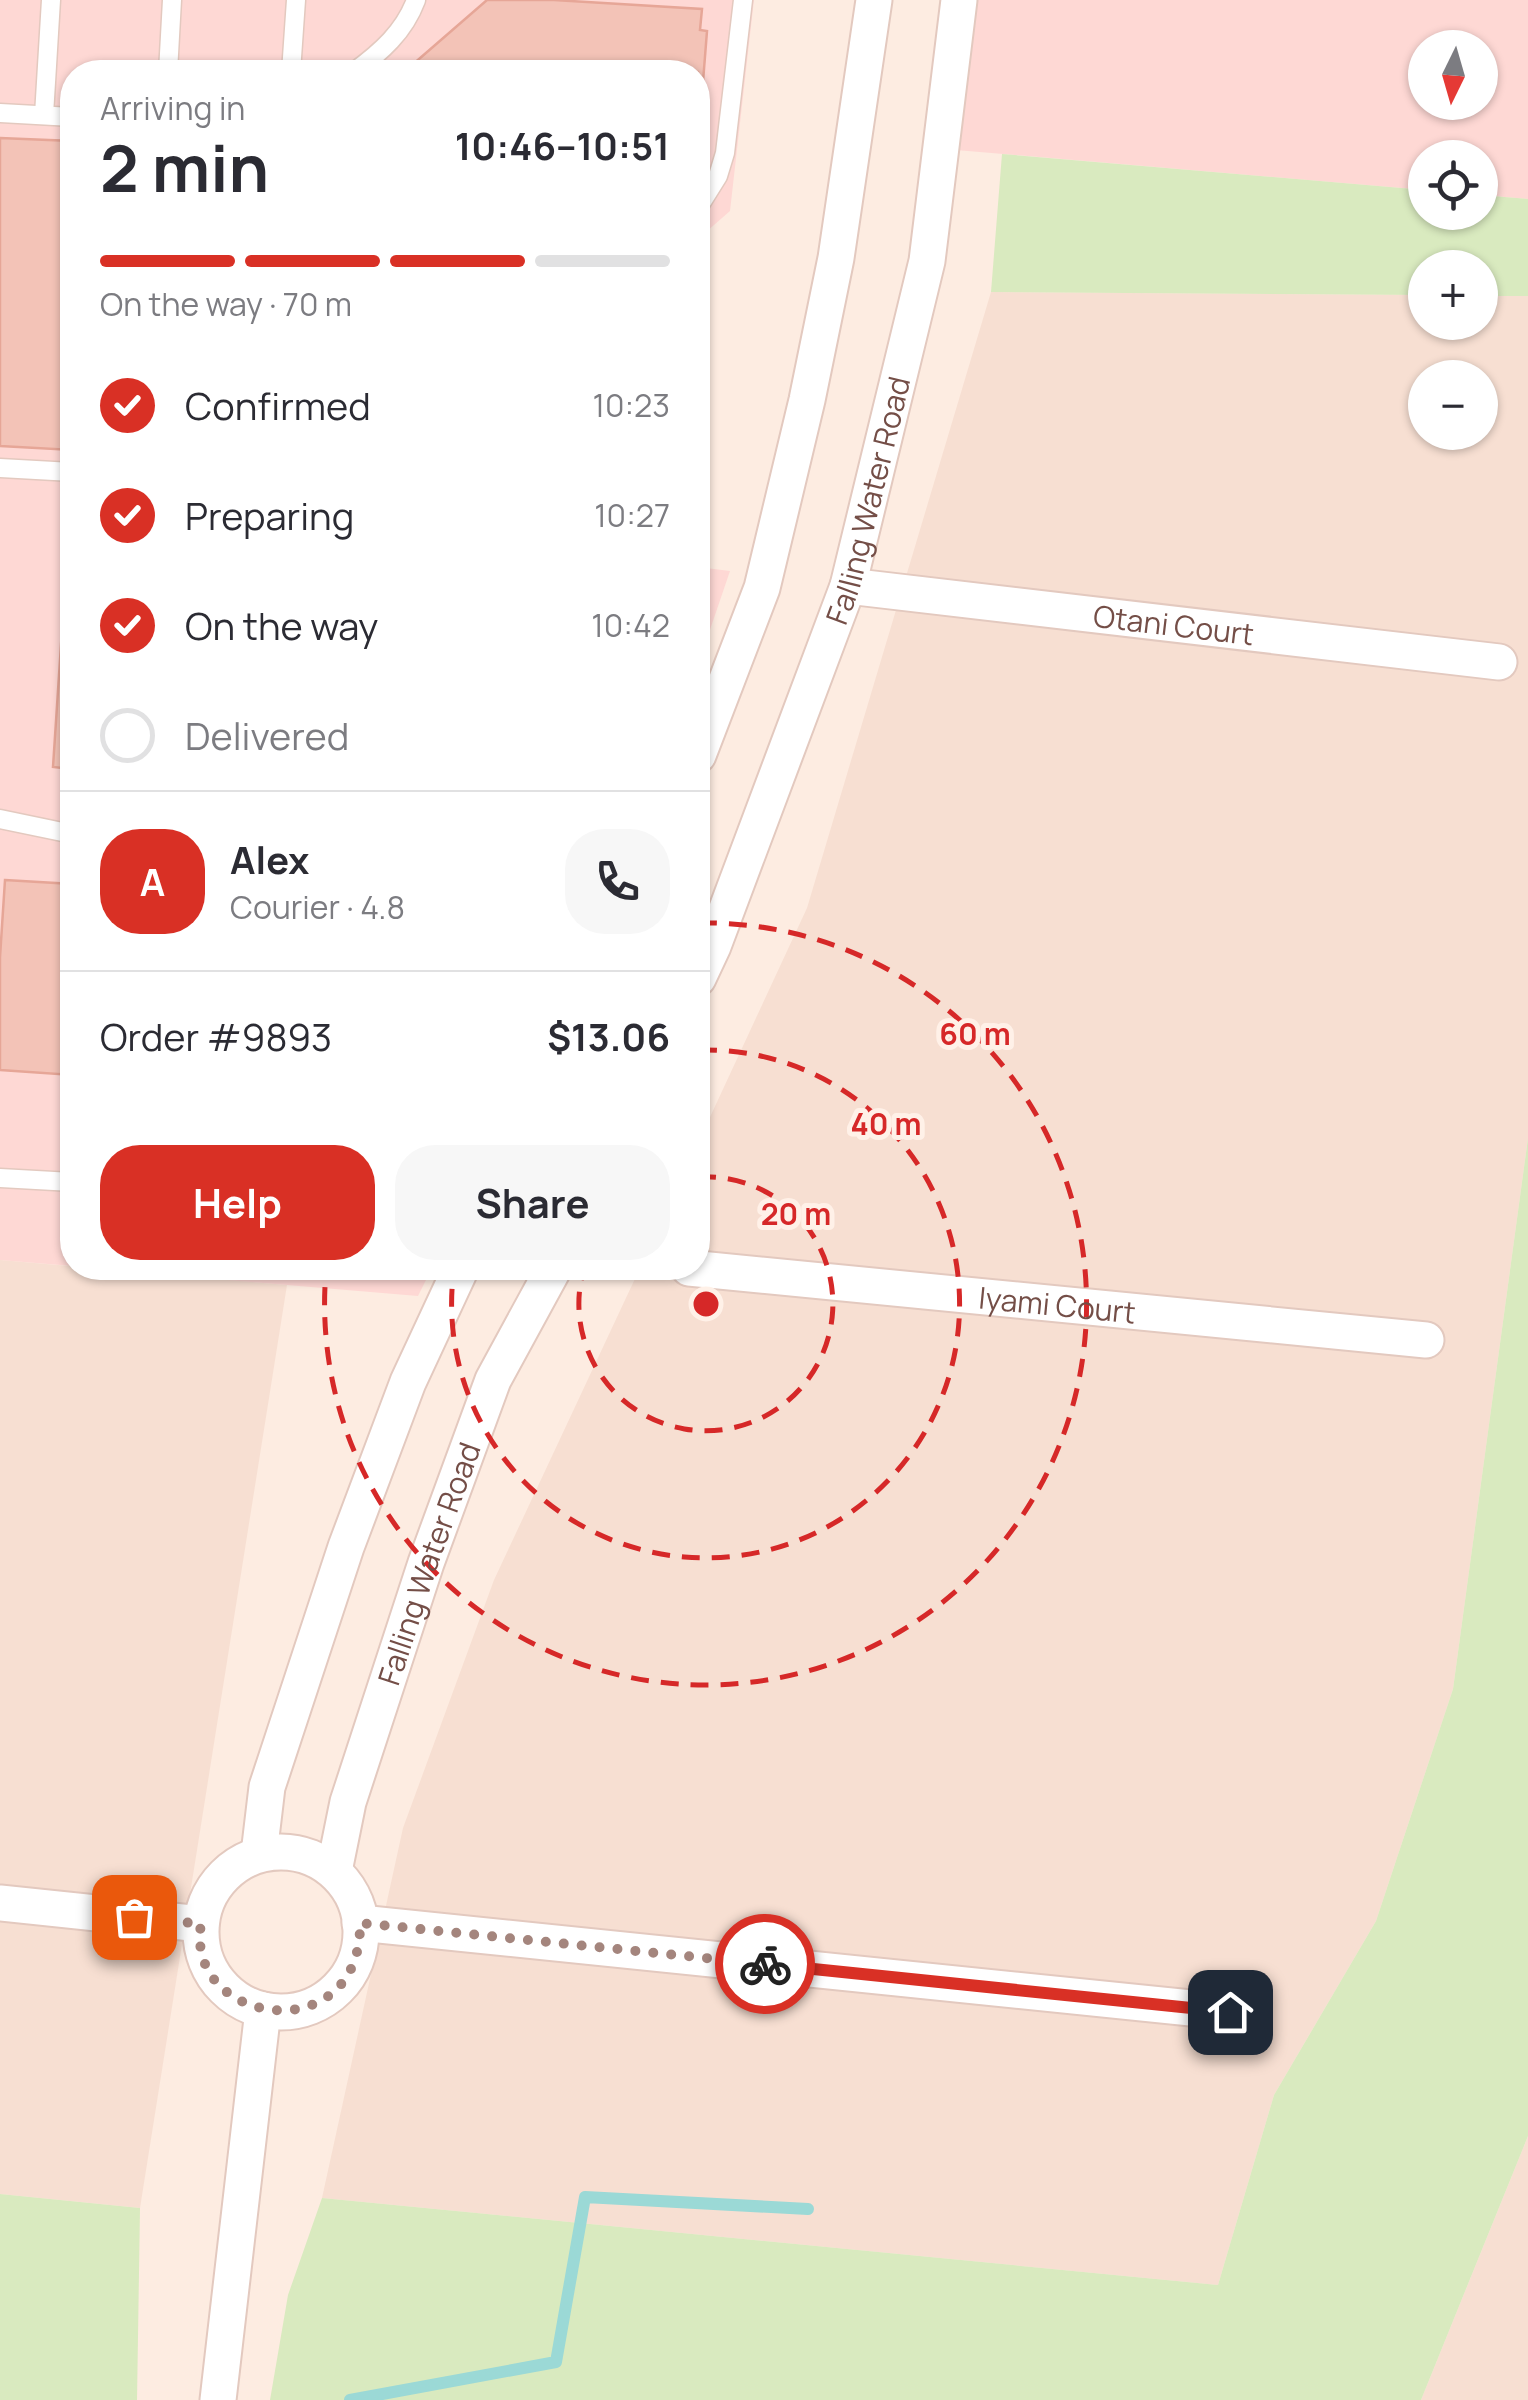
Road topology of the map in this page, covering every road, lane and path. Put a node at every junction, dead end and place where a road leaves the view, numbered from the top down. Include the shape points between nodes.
1 (51, 0) edge
2 (172, 0) edge
3 (296, 0) edge
4 (416, 0) edge
5 (743, 0) edge
6 (874, 0) edge
7 (959, 0) edge
8 (169, 60) edge
9 (292, 60) edge
10 (369, 60) edge
11 (0, 113) edge
12 (44, 115) junction
13 (60, 116) edge
14 (710, 189) edge
15 (0, 468) edge
16 (60, 471) edge
17 (848, 586) junction
18 (1499, 662) dead end
19 (710, 723) edge
20 (0, 819) edge
21 (60, 832) edge
22 (710, 937) edge
23 (0, 1178) edge
24 (60, 1181) edge
25 (710, 1270) edge
26 (455, 1280) edge
27 (547, 1280) edge
28 (1426, 1340) dead end
29 (260, 1854) junction
30 (334, 1871) junction
31 (0, 1903) edge
32 (360, 1923) junction
33 (201, 1924) junction
34 (263, 2010) junction
35 (1230, 2012) dead end
36 (218, 2400) edge

1 - 12 lane
2 - 8 lane
3 - 9 lane
4 - 10 lane via 407,22
5 - 14 lane via 725,153
6 - 19 street via 836,258 802,419 762,588
7 - 17 street, Falling Water Road via 927,261
11 - 12 lane
12 - 13 lane
15 - 16 lane
17 - 18 street, Otani Court
17 - 22 street, Falling Water Road
20 - 21 lane
23 - 24 lane
25 - 28 street, Iyami Court
26 - 29 street via 408,1382 346,1547 268,1787
27 - 30 street, Falling Water Road via 493,1380 348,1802
29 - 30 street via 312,1857
29 - 33 street via 216,1884
30 - 32 street via 351,1892
31 - 33 street
32 - 34 street via 352,1968 337,1990 289,2012
32 - 35 street
33 - 34 street via 205,1959 218,1983
34 - 36 street

